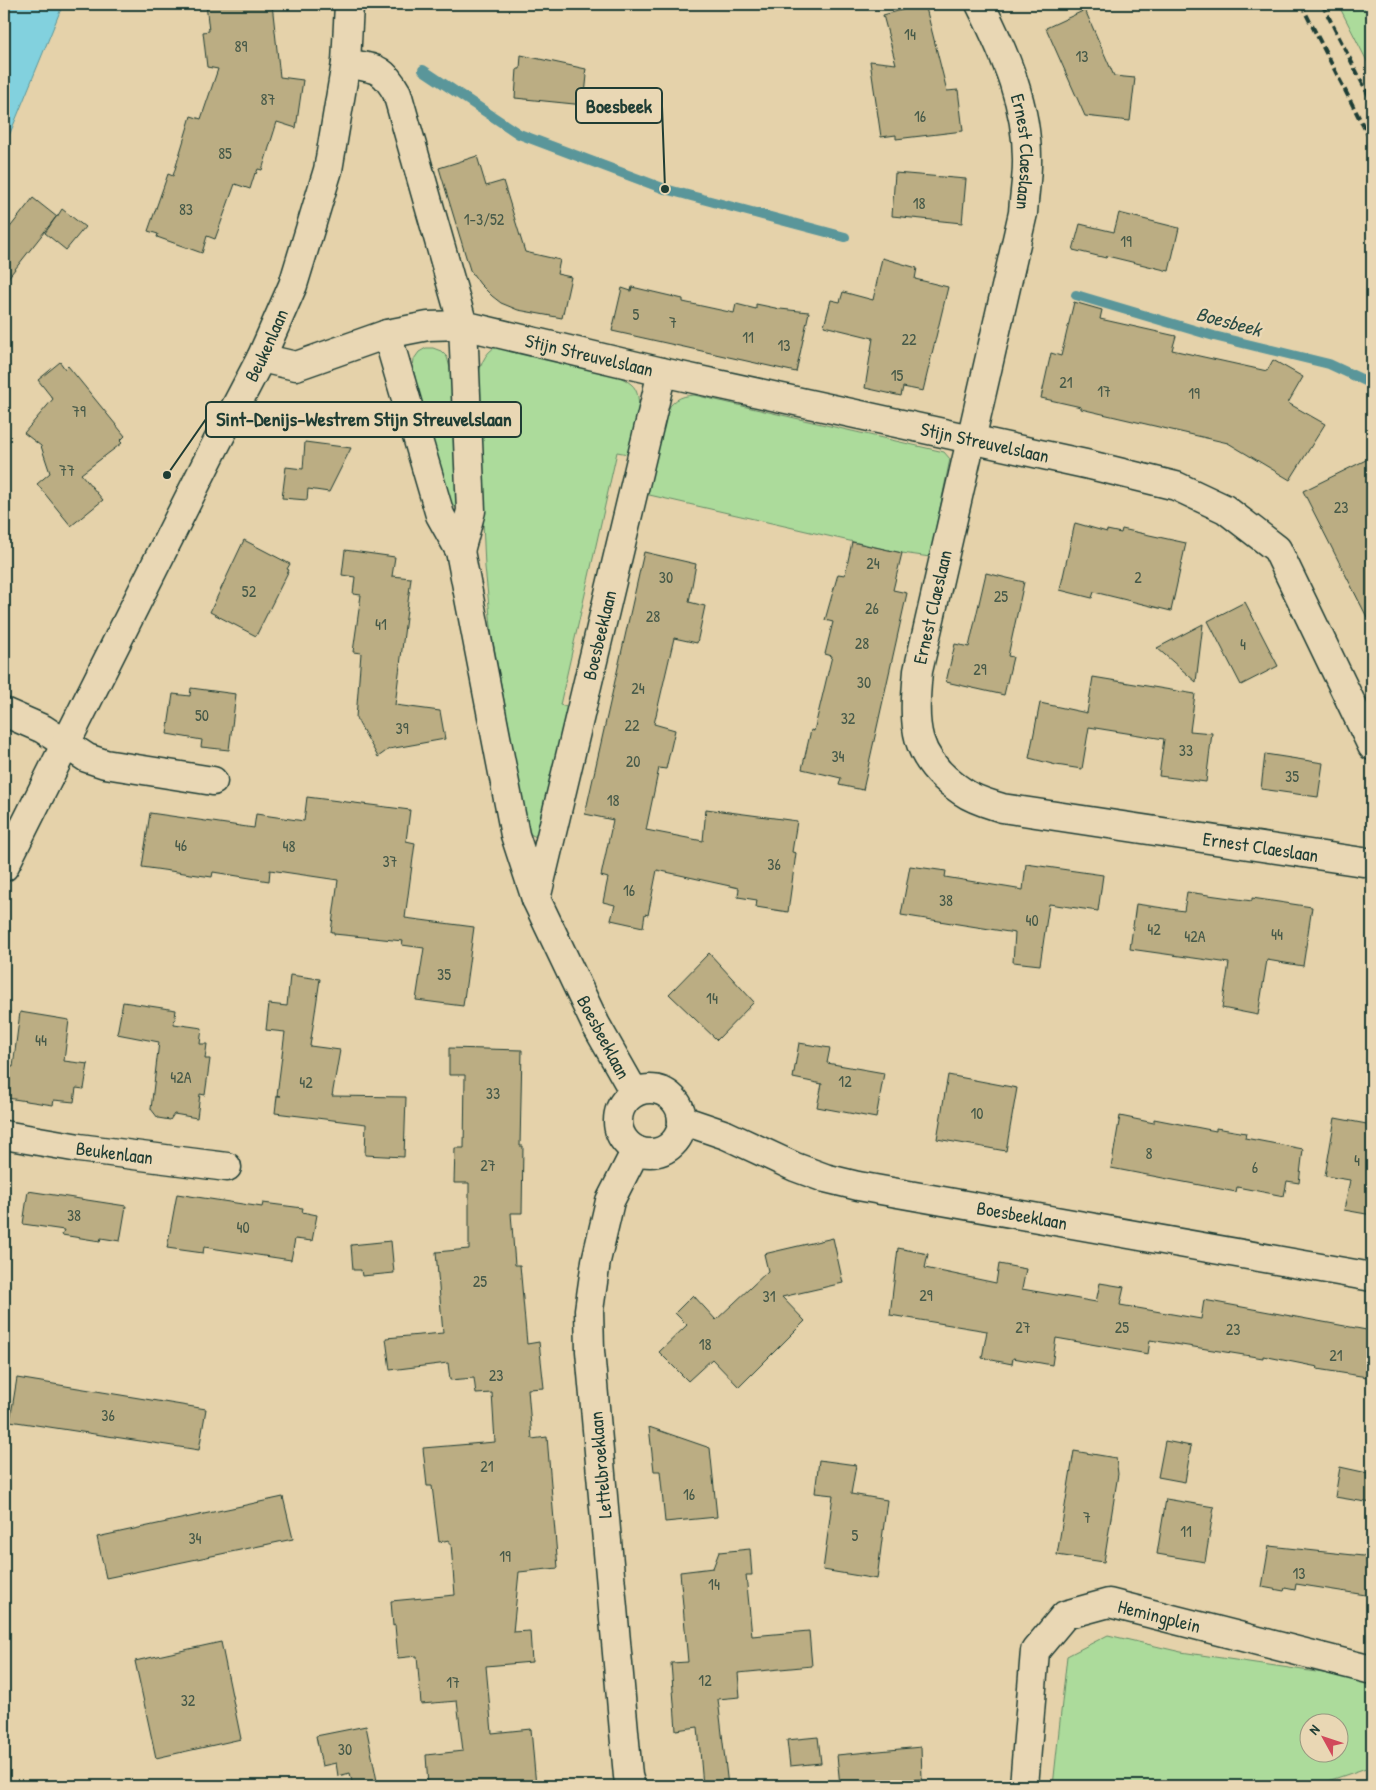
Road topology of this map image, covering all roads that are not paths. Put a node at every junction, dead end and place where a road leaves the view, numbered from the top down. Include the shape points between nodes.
1 (349, 4) edge
2 (980, 4) edge
3 (346, 63) junction
4 (463, 325) junction
5 (387, 334) junction
6 (261, 358) junction
7 (662, 372) junction
8 (970, 438) junction
9 (460, 551) junction
10 (4, 712) edge
11 (65, 744) junction
12 (1372, 746) edge
13 (213, 781) dead end
14 (1372, 862) edge
15 (4, 867) edge
16 (536, 900) junction
17 (634, 1092) junction
18 (682, 1120) junction
19 (4, 1136) edge
20 (636, 1150) junction
21 (228, 1167) dead end
22 (1372, 1277) edge
23 (1372, 1670) edge
24 (631, 1786) edge
25 (1024, 1786) edge

1 - 3 street, Beukenlaan
2 - 8 street, Ernest Claeslaan via 1014,80 1024,124 1027,163 1023,212
3 - 4 street via 378,69 391,81 397,93
3 - 6 street, Beukenlaan via 328,170 312,226 293,286
4 - 5 street via 428,326
4 - 7 street, Stijn Streuvelslaan
4 - 9 street, Boesbeeklaan via 471,510
5 - 6 street via 296,366
5 - 9 street, Boesbeeklaan via 440,515
6 - 11 street, Beukenlaan
7 - 8 street, Stijn Streuvelslaan
7 - 16 street, Boesbeeklaan
8 - 12 street, Stijn Streuvelslaan via 1176,486 1225,510 1277,549
8 - 14 street, Ernest Claeslaan via 918,671 914,710 919,742 936,770 964,794 1002,808
9 - 16 street, Boesbeeklaan via 515,835
10 - 11 street via 43,729
11 - 13 street via 87,758 105,764
11 - 15 street, Beukenlaan
16 - 17 street, Boesbeeklaan via 596,1025
17 - 18 street, Boesbeeklaan via 656,1089 666,1093 675,1100
17 - 20 street, Boesbeeklaan via 619,1110 617,1122 619,1134
18 - 20 street via 680,1133 662,1151 648,1154
18 - 22 street, Boesbeeklaan via 726,1135 825,1178 858,1186
19 - 21 street, Beukenlaan
20 - 24 street, Lettelbroeklaan via 610,1200 589,1310 590,1351
23 - 25 street, Hemingplein via 1109,1603 1066,1615 1035,1651

